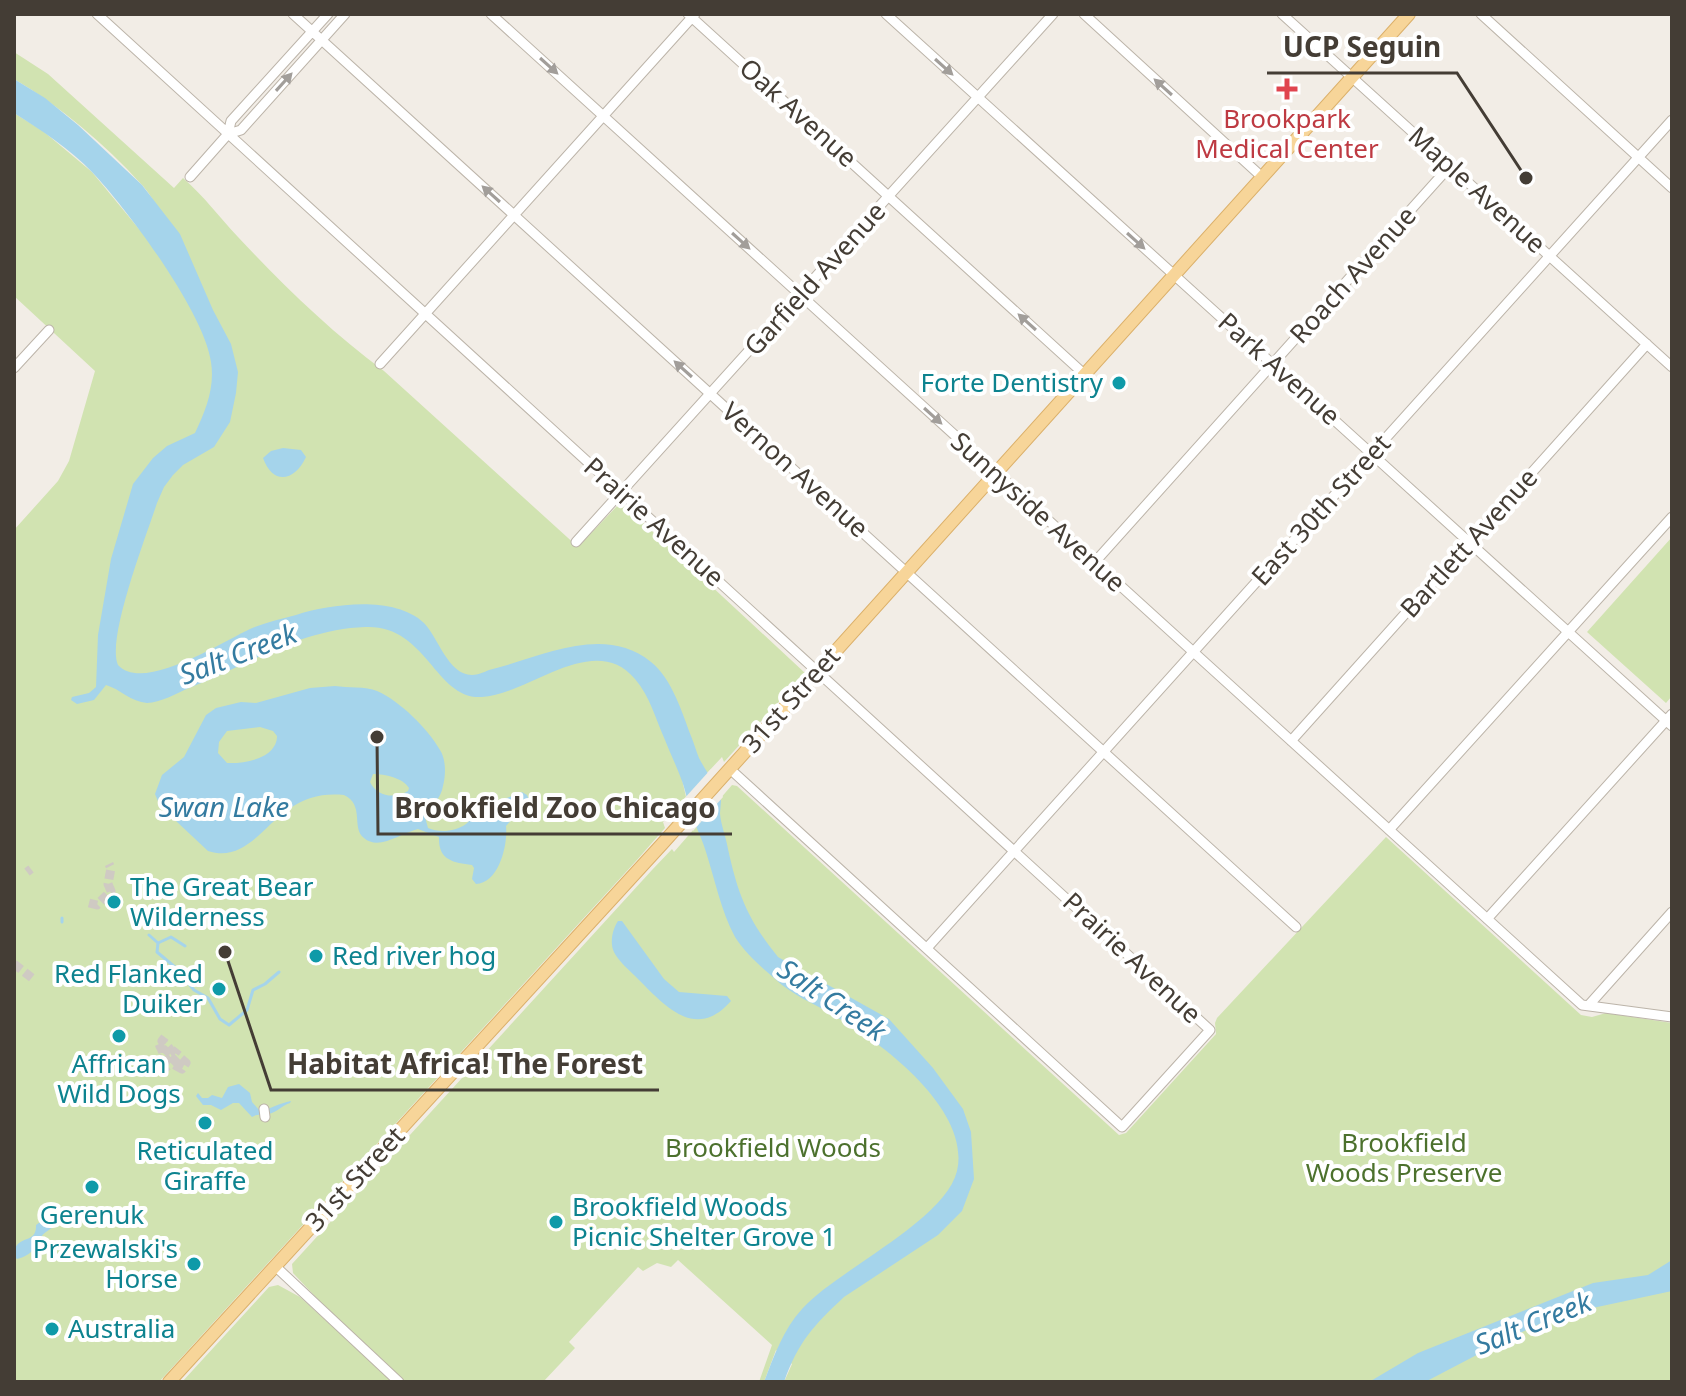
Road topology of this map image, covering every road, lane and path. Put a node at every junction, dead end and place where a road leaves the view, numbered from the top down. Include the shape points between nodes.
1 (97, 14) edge
2 (293, 14) edge
3 (328, 14) edge
4 (345, 14) edge
5 (491, 14) edge
6 (886, 14) edge
7 (1053, 14) edge
8 (1084, 14) edge
9 (1282, 14) edge
10 (1409, 14) edge
11 (1481, 14) edge
12 (692, 15) edge
13 (312, 31) junction
14 (322, 40) junction
15 (1352, 77) junction
16 (978, 98) junction
17 (604, 117) junction
18 (1672, 120) edge
19 (228, 134) junction
20 (1638, 157) junction
21 (1450, 166) junction
22 (190, 177) dead end
23 (1262, 177) junction
24 (1672, 188) edge
25 (890, 197) junction
26 (514, 215) junction
27 (1550, 256) junction
28 (1174, 275) junction
29 (800, 295) junction
30 (425, 314) junction
31 (49, 330) dead end
32 (1647, 344) junction
33 (380, 364) dead end
34 (1274, 364) junction
35 (1672, 367) edge
36 (14, 368) edge
37 (1084, 374) junction
38 (711, 394) junction
39 (1372, 453) junction
40 (996, 473) junction
41 (622, 493) junction
42 (1672, 517) edge
43 (576, 542) dead end
44 (1470, 542) junction
45 (1094, 563) junction
46 (907, 572) junction
47 (1569, 632) junction
48 (1192, 653) junction
49 (817, 672) junction
50 (1670, 720) edge
51 (1291, 741) junction
52 (1104, 752) junction
53 (730, 769) junction
54 (1389, 830) junction
55 (1015, 850) junction
56 (1672, 912) edge
57 (1487, 919) junction
58 (1296, 927) dead end
59 (927, 948) junction
60 (1588, 1006) junction
61 (1672, 1017) edge
62 (275, 1266) junction
63 (169, 1382) edge
64 (399, 1382) edge

1 - 19 street, Prairie Avenue
2 - 13 street, Vernon Avenue
3 - 13 street
4 - 14 street
5 -> 17 street, Sunnyside Avenue
6 -> 16 street, Park Avenue
7 - 16 street, Garfield Avenue
23 -> 8 street
9 - 15 street, Maple Avenue
10 - 15 main road, 31st Street
11 - 20 street
12 - 17 street
12 - 25 street, Oak Avenue
13 - 14 street, Vernon Avenue
13 - 19 street via 231,121
19 -> 14 street via 241,130
26 -> 14 street, Vernon Avenue
15 - 21 street, Maple Avenue
15 - 23 main road, 31st Street
16 - 25 street, Garfield Avenue
16 -> 28 street, Park Avenue
17 - 26 street
17 -> 29 street, Sunnyside Avenue
18 - 20 street, East 30th Street
19 - 22 street
19 - 30 street, Prairie Avenue
20 - 24 street
20 - 27 street, East 30th Street
21 - 27 street, Maple Avenue
21 - 34 street, Roach Avenue
23 - 28 main road, 31st Street
25 - 29 street, Garfield Avenue
37 -> 25 street, Oak Avenue
26 - 30 street
38 -> 26 street, Vernon Avenue
27 - 32 street, Maple Avenue
27 - 39 street, East 30th Street
28 - 34 street, Park Avenue
28 - 37 main road, 31st Street
29 - 38 street, Garfield Avenue
29 -> 40 street, Sunnyside Avenue
30 - 33 street
30 - 41 street, Prairie Avenue
31 - 36 street
32 - 35 street, Maple Avenue
32 - 44 street, Bartlett Avenue
34 - 39 street, Park Avenue
34 - 45 street, Roach Avenue
37 - 40 main road, 31st Street
38 - 41 street, Garfield Avenue
38 - 46 street, Vernon Avenue
39 - 44 street, Park Avenue
39 - 48 street, East 30th Street
40 - 45 street, Sunnyside Avenue
40 - 46 main road, 31st Street
41 - 43 street, Garfield Avenue
41 - 49 street, Prairie Avenue
42 - 47 street
44 - 47 street, Park Avenue
44 - 51 street, Bartlett Avenue
45 - 48 street, Sunnyside Avenue
46 - 49 main road, 31st Street
46 - 52 street, Vernon Avenue
47 - 50 street, Park Avenue
47 - 54 street
48 - 51 street, Sunnyside Avenue
48 - 52 street, East 30th Street
49 - 53 main road, 31st Street
49 - 55 street, Prairie Avenue
50 - 57 street
51 - 54 street, Sunnyside Avenue
52 - 55 street, East 30th Street
52 - 58 street, Vernon Avenue
53 - 59 street
53 - 62 main road, 31st Street
54 - 57 street, Sunnyside Avenue
55 - 59 street, East 30th Street
55 - 59 street, Prairie Avenue via 1210,1030 1122,1127
56 - 60 street
57 - 60 street, Sunnyside Avenue
60 - 61 street
62 - 63 main road, 31st Street
62 - 64 street

